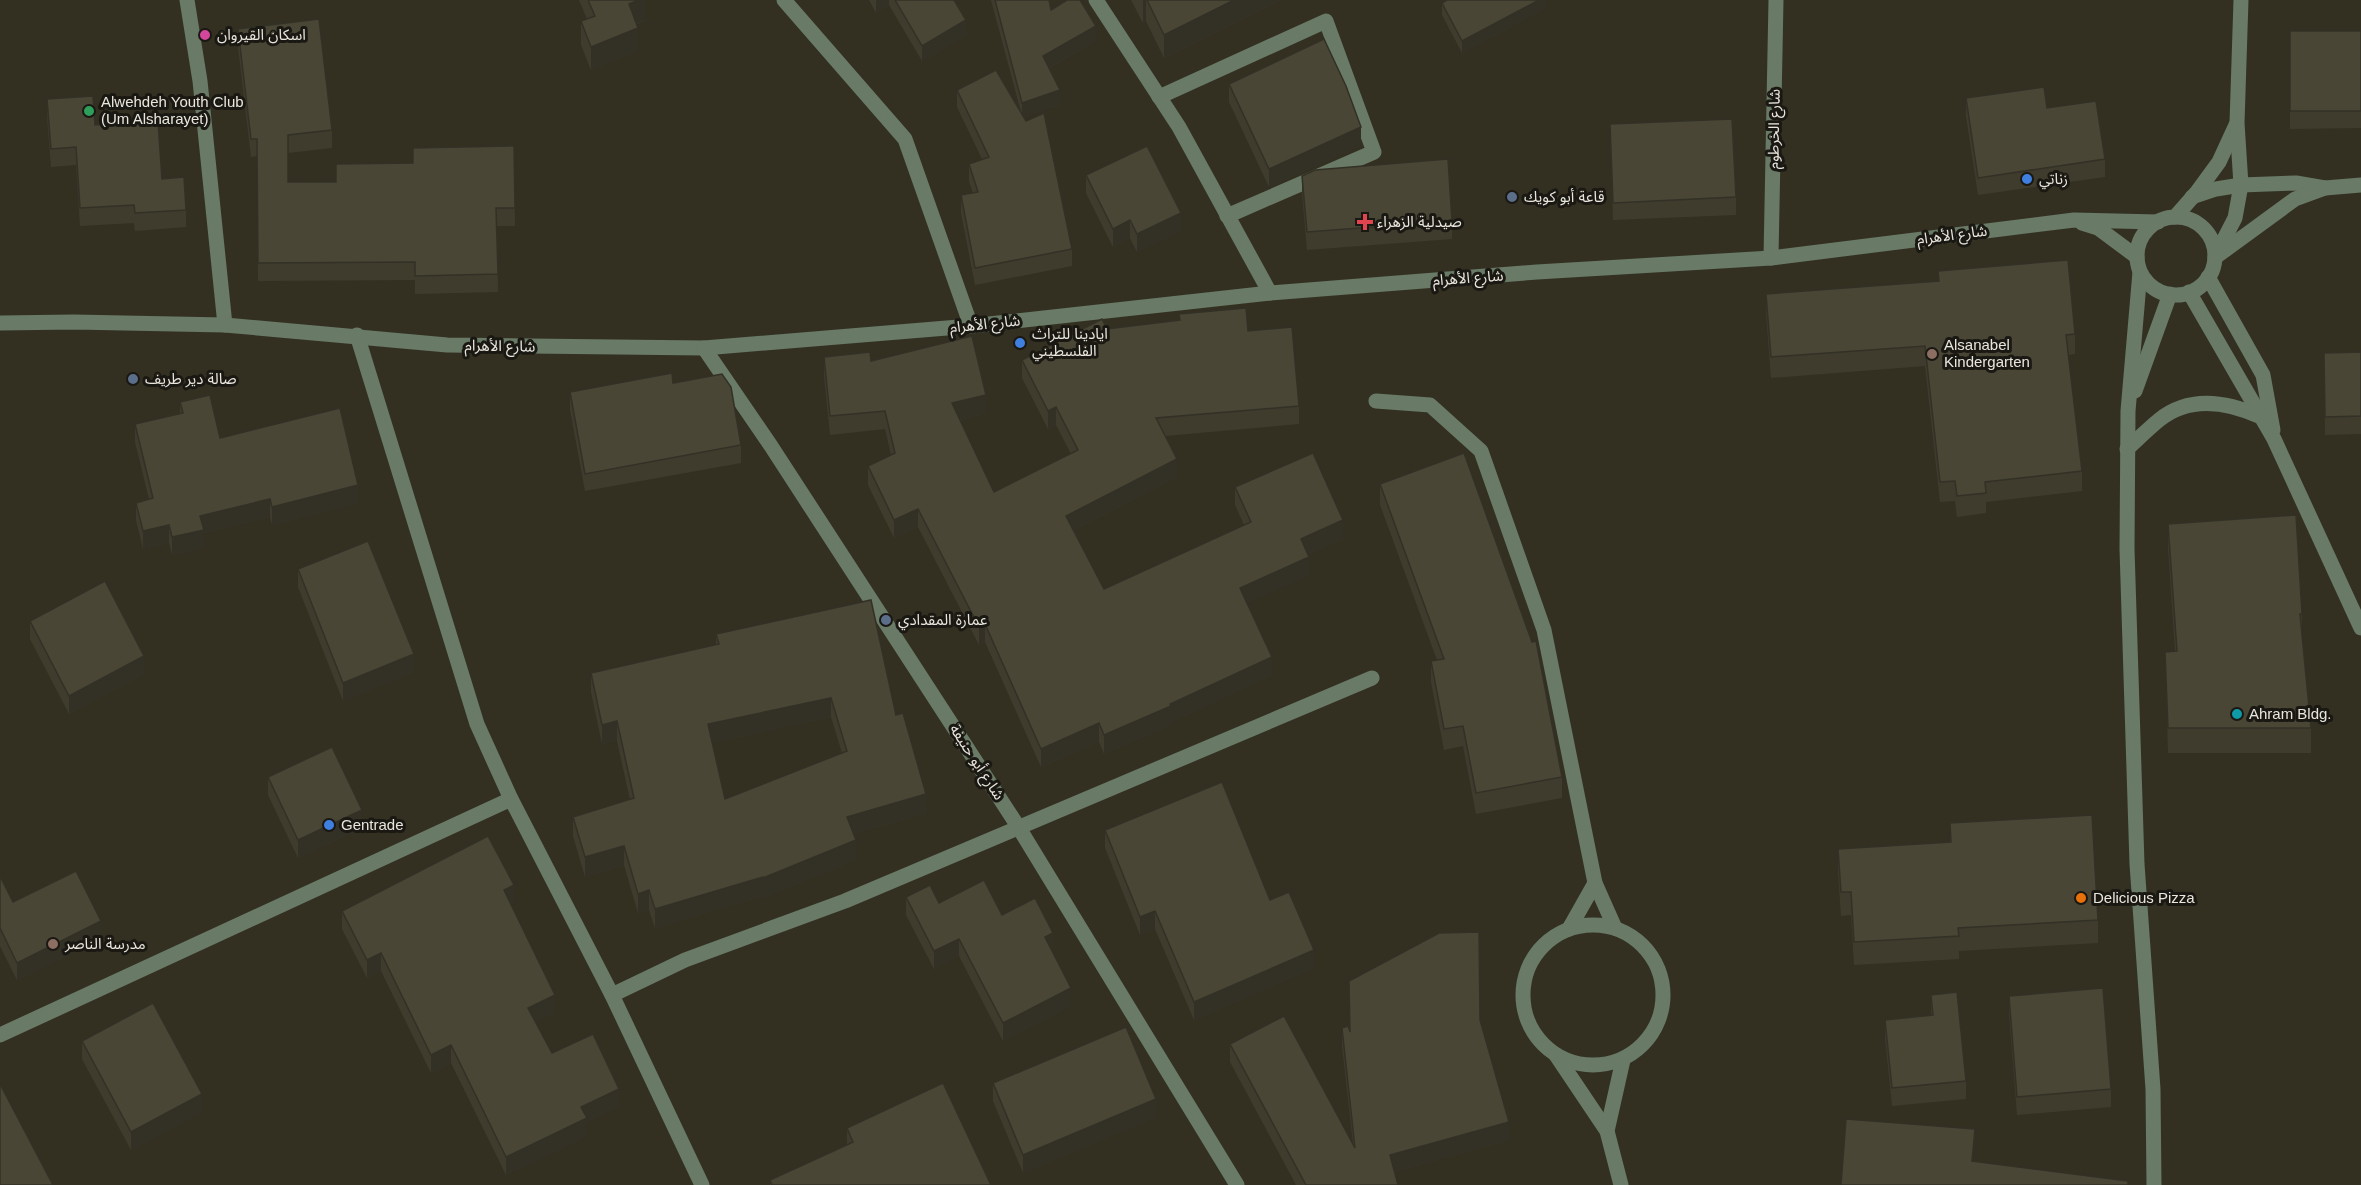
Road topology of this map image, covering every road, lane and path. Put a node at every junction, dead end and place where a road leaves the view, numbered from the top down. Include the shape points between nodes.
1 (188, 0) edge
2 (784, 0) edge
3 (1096, 0) edge
4 (1776, 0) edge
5 (2241, 0) edge
6 (1159, 97) junction
7 (2237, 123) junction
8 (2241, 185) junction
9 (2361, 185) edge
10 (2325, 188) junction
11 (2192, 198) junction
12 (1227, 216) junction
13 (2175, 217) junction
14 (2074, 220) junction
15 (2158, 222) junction
16 (2215, 257) junction
17 (1771, 258) junction
18 (2139, 265) junction
19 (2208, 277) junction
20 (2189, 292) junction
21 (1270, 293) junction
22 (2170, 294) junction
23 (0, 323) edge
24 (225, 325) junction
25 (971, 326) junction
26 (357, 335) junction
27 (704, 348) junction
28 (1376, 401) dead end
29 (2128, 411) junction
30 (2261, 417) junction
31 (2274, 439) junction
32 (2127, 449) junction
33 (2361, 628) edge
34 (1372, 678) dead end
35 (511, 799) junction
36 (1019, 828) junction
37 (1595, 883) junction
38 (1615, 928) junction
39 (1569, 929) junction
40 (612, 995) junction
41 (0, 1035) edge
42 (1556, 1055) junction
43 (1623, 1060) junction
44 (1607, 1131) junction
45 (702, 1185) edge
46 (1236, 1185) edge
47 (1621, 1185) edge
48 (2154, 1185) edge

1 - 24 street via 201,81
2 - 25 street via 905,139
3 - 6 street
4 - 17 street, شارع الخرطوم
5 - 7 street
6 - 12 street
6 - 12 street via 1326,21 1374,152
7 - 8 street
7 - 11 street via 2219,162
8 - 10 street via 2296,183
8 - 11 street
8 - 16 street via 2235,218
9 - 10 street
10 - 16 street via 2295,199
11 - 13 street
12 - 21 street
13 - 15 street
13 - 16 street via 2193,221 2208,233
14 - 15 street, شارع الأهرام
14 - 17 street, شارع الأهرام
14 - 18 street via 2098,228
15 - 18 street via 2142,235
16 - 19 street
17 - 21 street, شارع الأهرام
18 - 22 street via 2148,283
18 - 29 street
19 - 20 street
19 - 31 street via 2264,375
20 - 22 street
20 - 30 street
21 - 25 street, شارع الأهرام
22 - 29 street
23 - 24 street, شارع الأهرام
24 - 26 street, شارع الأهرام
25 - 27 street, شارع الأهرام
26 - 27 street, شارع الأهرام via 447,345
26 - 35 street via 477,724
27 - 36 street, شارع أبو حنيفة
28 - 37 street via 1430,405 1481,451 1544,630
29 - 32 street
30 - 31 street
30 - 32 street via 2222,403 2182,407 2160,419
31 - 33 street
32 - 48 street via 2137,852 2153,1089
34 - 36 street
35 - 40 street
35 - 41 street
36 - 40 street via 845,901 685,960
36 - 46 street, شارع أبو حنيفة
37 - 38 street
37 - 39 street
38 - 39 street via 1592,925
38 - 43 street via 1636,939 1653,957 1662,979 1664,1003 1657,1026 1643,1046
39 - 42 street via 1534,956 1525,977 1527,1021 1539,1041
40 - 45 street
42 - 43 street via 1577,1064
42 - 44 street
43 - 44 street
44 - 47 street

